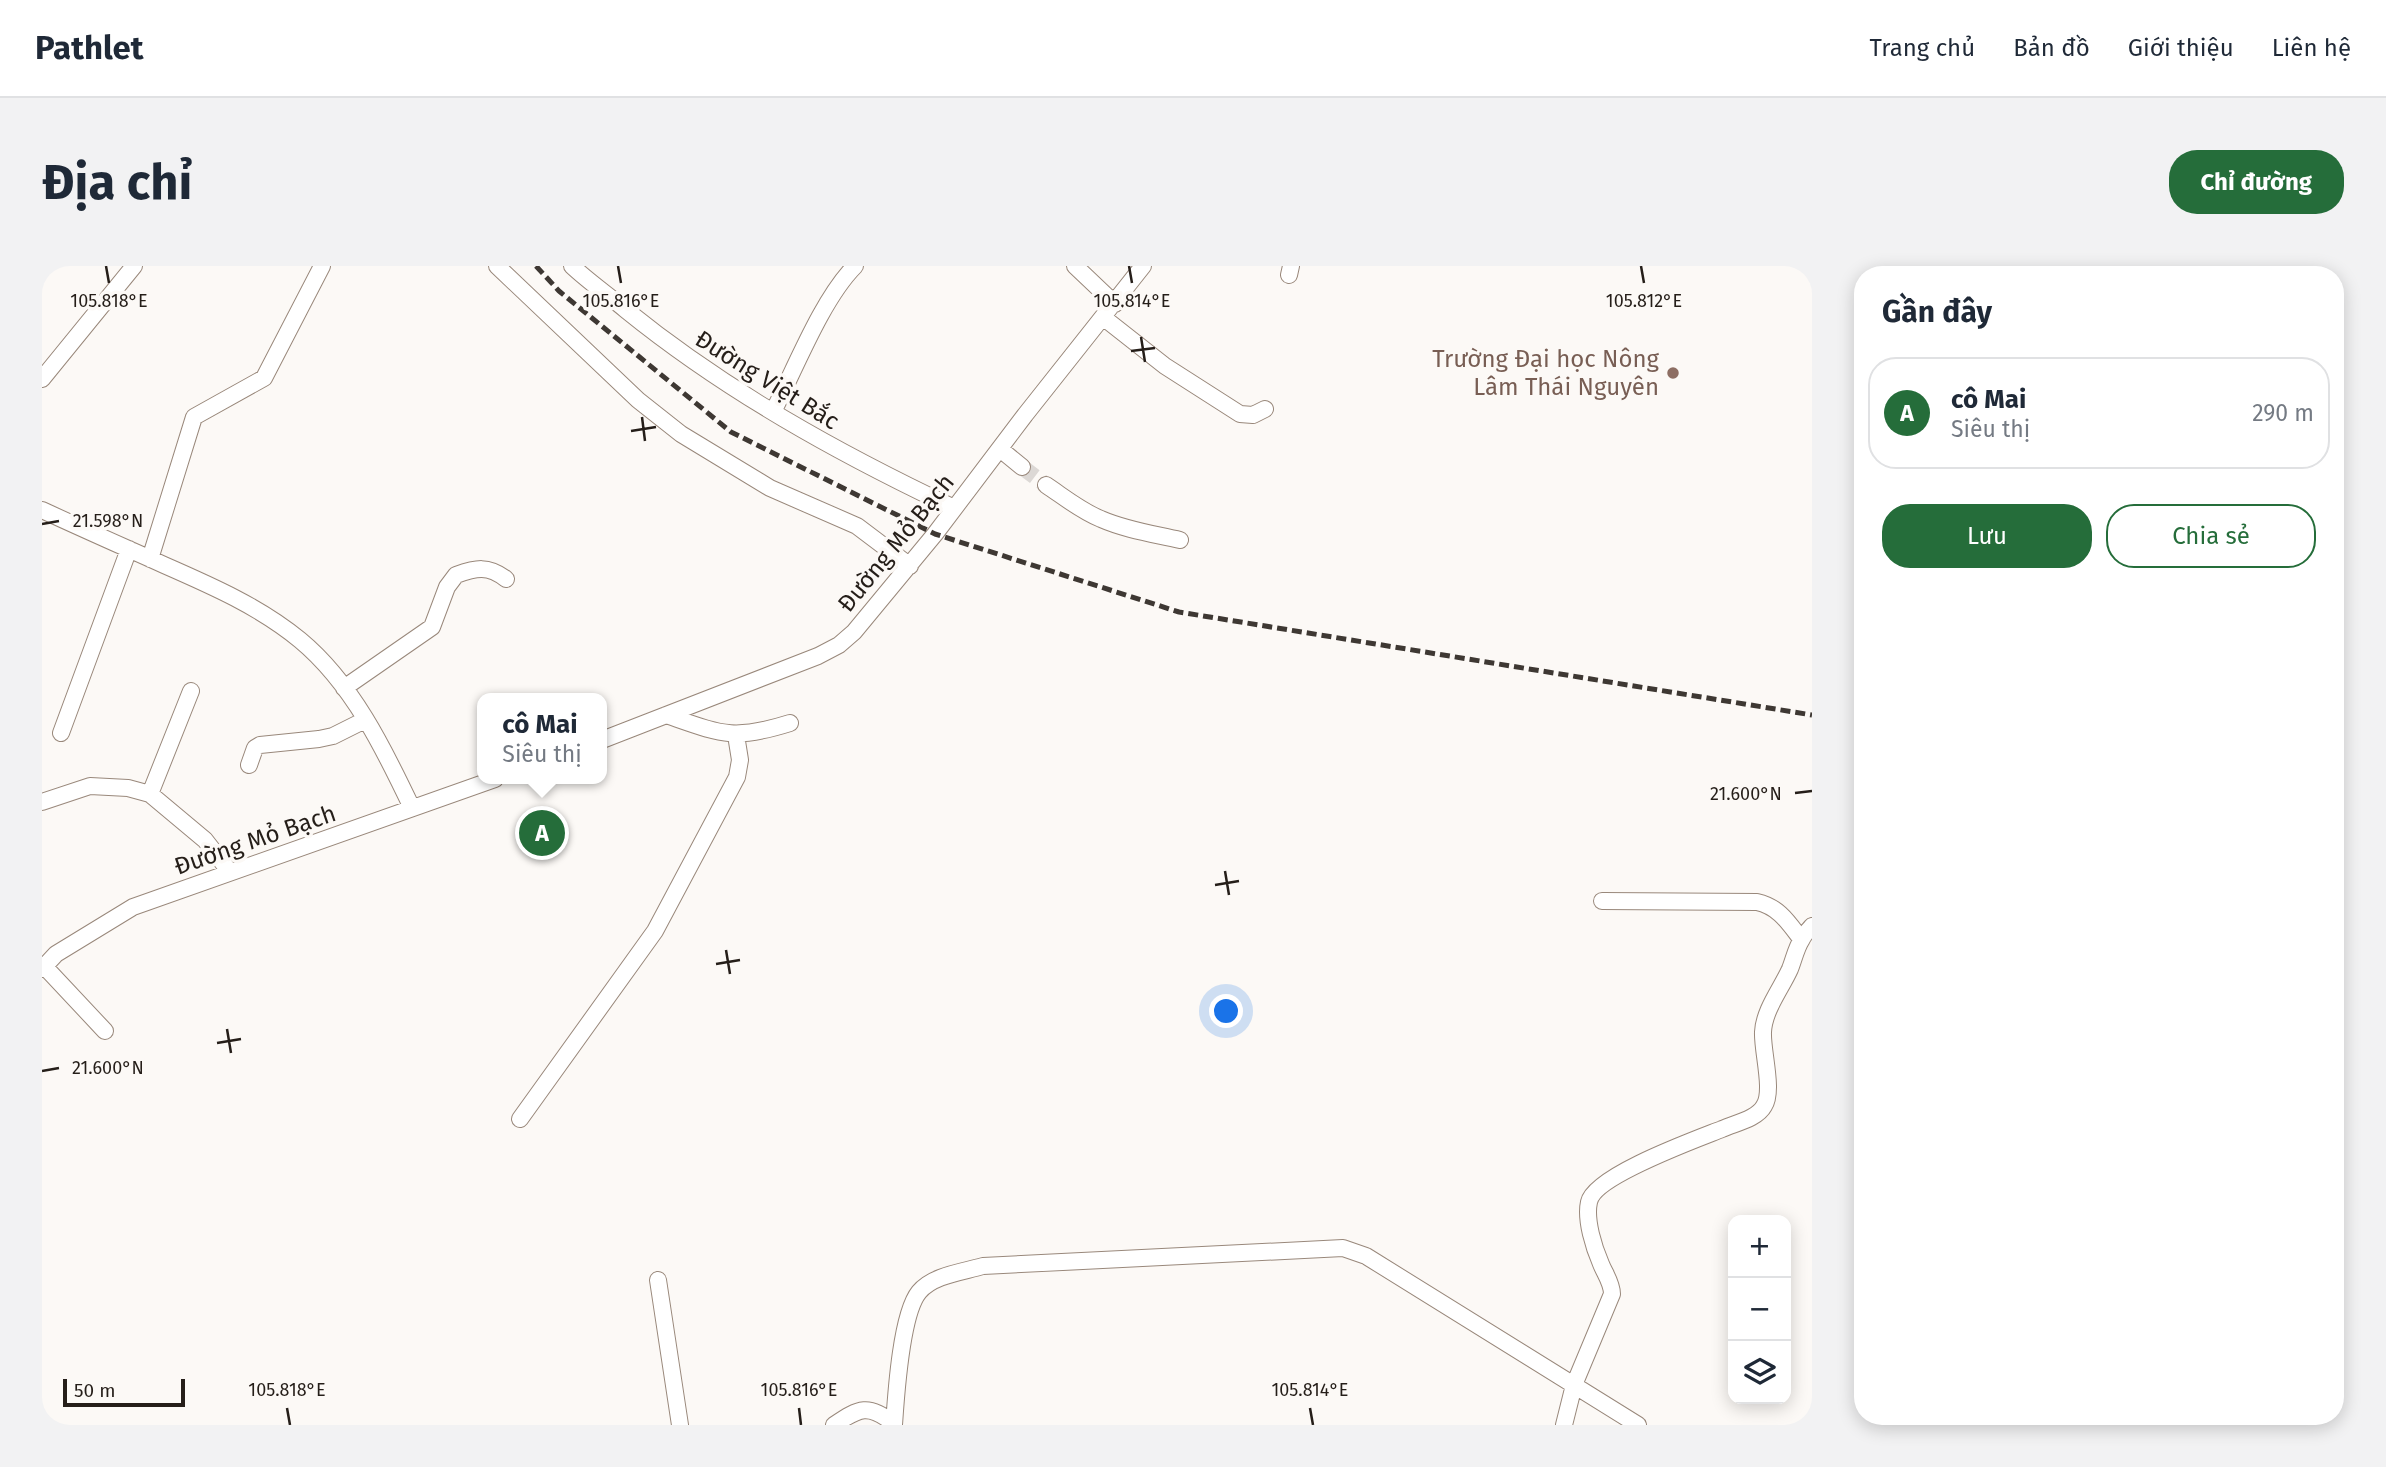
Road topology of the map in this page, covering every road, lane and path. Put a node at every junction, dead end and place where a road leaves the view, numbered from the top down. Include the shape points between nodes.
1 (134, 266) edge
2 (322, 266) edge
3 (497, 266) edge
4 (572, 266) edge
5 (855, 266) edge
6 (1075, 266) edge
7 (1143, 266) edge
8 (1115, 304) junction
9 (1104, 318) junction
10 (42, 379) edge
11 (1265, 409) dead end
12 (773, 412) junction
13 (1000, 449) junction
14 (1022, 467) tunnel mouth
15 (1046, 485) tunnel mouth
16 (954, 508) junction
17 (42, 510) edge
18 (1180, 540) dead end
19 (129, 549) junction
20 (150, 559) junction
21 (909, 566) junction
22 (506, 579) dead end
23 (344, 688) junction
24 (191, 691) dead end
25 (666, 716) junction
26 (365, 720) junction
27 (790, 723) dead end
28 (61, 733) dead end
29 (736, 735) junction
30 (607, 738) edge
31 (249, 765) dead end
32 (481, 784) edge
33 (150, 794) junction
34 (42, 802) edge
35 (412, 808) junction
36 (230, 872) junction
37 (1602, 901) dead end
38 (1807, 933) edge
39 (43, 967) edge
40 (105, 1031) dead end
41 (520, 1119) dead end
42 (658, 1280) dead end
43 (1574, 1385) junction
44 (894, 1424) edge
45 (680, 1425) edge
46 (834, 1425) edge
47 (1564, 1425) edge
48 (1638, 1425) edge

1 - 10 street
2 - 20 street via 264,378 194,417
3 - 21 street via 638,401 681,434 771,488 857,526
4 - 12 street, Đường Việt Bắc via 669,345
5 - 12 street via 828,303
6 - 8 street
7 - 8 street, Đường Mỏ Bạch
8 - 9 street, Đường Mỏ Bạch
9 - 11 street via 1165,366 1240,414 1253,415
9 - 13 street, Đường Mỏ Bạch
12 - 16 street, Đường Việt Bắc via 838,451
13 - 14 street
13 - 16 street, Đường Mỏ Bạch
15 - 18 street via 1101,519
16 - 21 street, Đường Mỏ Bạch
17 - 19 street
19 - 20 street
19 - 28 street
20 - 23 street via 258,611 300,640
21 - 25 street, Đường Mỏ Bạch via 839,645
22 - 23 street via 487,568 456,575 432,627
23 - 26 street
24 - 33 street
25 - 29 street
25 - 30 street, Đường Mỏ Bạch
26 - 31 street via 333,736 260,745
26 - 35 street
27 - 29 street
29 - 41 street via 737,777 654,931
32 - 35 street, Đường Mỏ Bạch
33 - 34 street via 90,786
33 - 36 street via 205,840
35 - 36 street, Đường Mỏ Bạch
36 - 39 street, Đường Mỏ Bạch via 133,907 56,954
37 - 38 street via 1757,902 1771,905
38 - 43 street via 1764,1021 1764,1108 1647,1160 1592,1194 1588,1210 1591,1230 1612,1294
39 - 40 street
42 - 45 street
43 - 44 street via 1366,1256 1343,1248 983,1266 936,1279 919,1292 907,1317
43 - 47 street
43 - 48 street
44 - 46 street via 878,1411 864,1409

